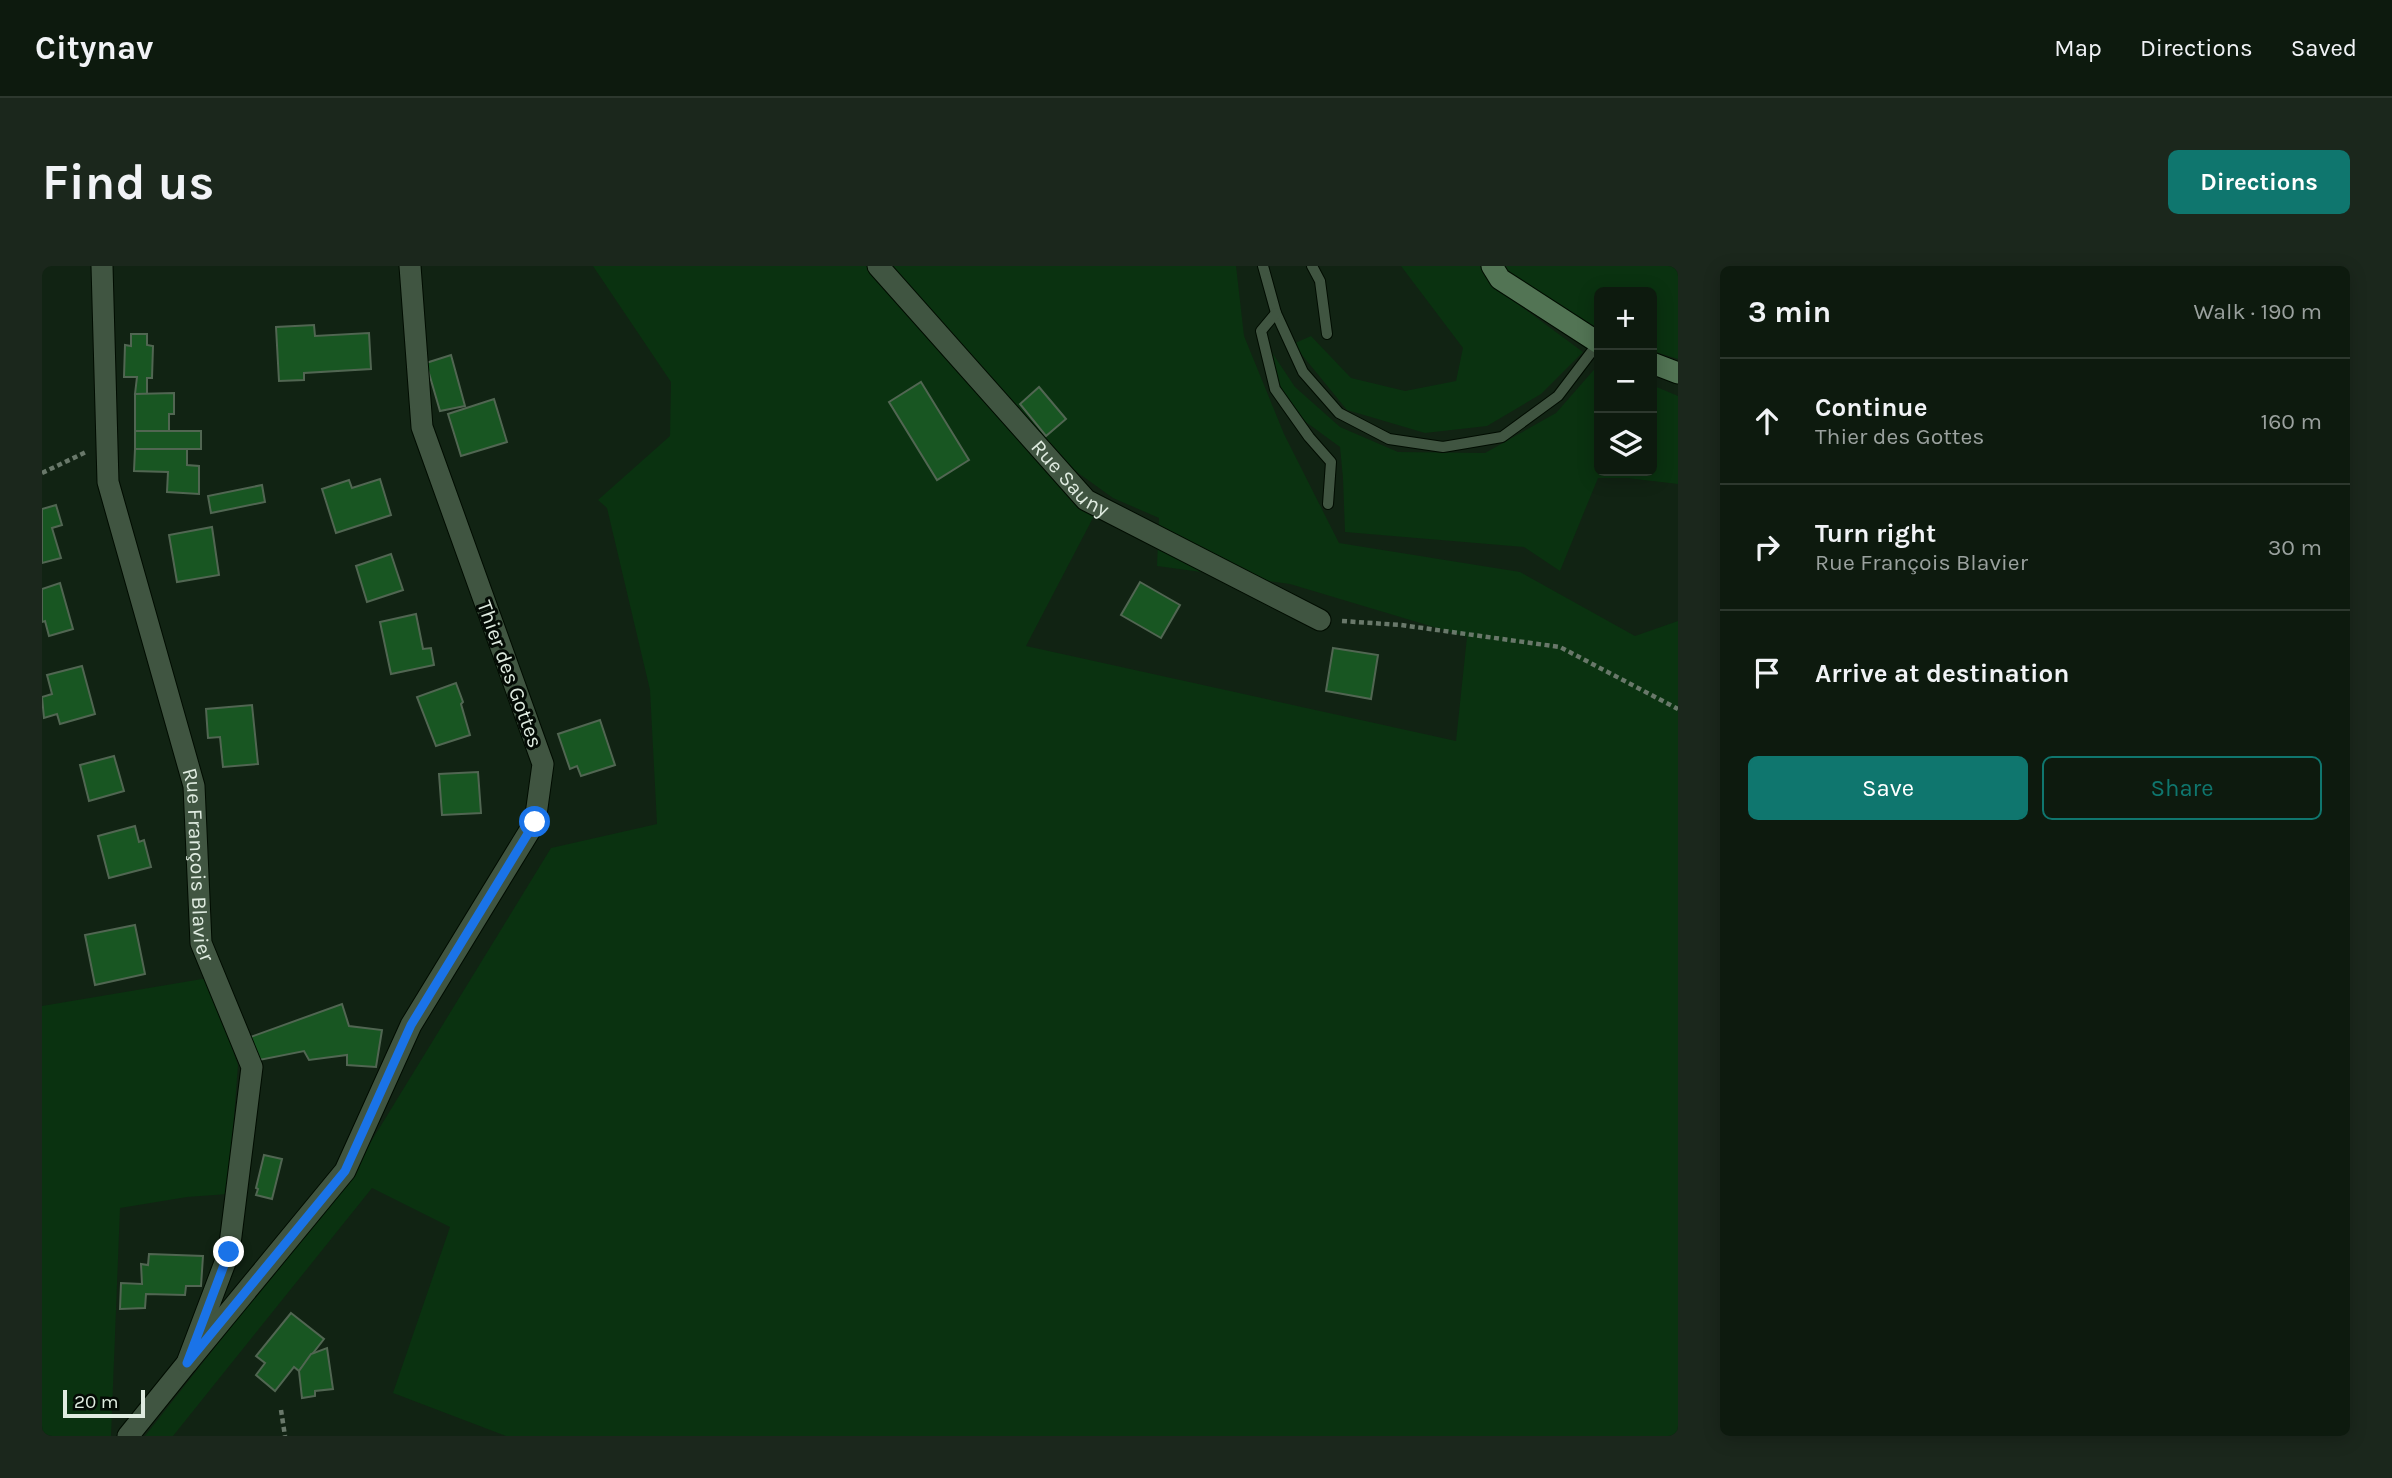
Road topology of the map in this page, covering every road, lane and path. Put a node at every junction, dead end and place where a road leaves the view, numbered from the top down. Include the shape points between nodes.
1 (102, 266) edge
2 (410, 266) edge
3 (878, 266) edge
4 (1263, 266) edge
5 (1311, 266) edge
6 (1492, 266) edge
7 (1276, 313) junction
8 (1327, 334) dead end
9 (1594, 340) edge
10 (1594, 349) edge
11 (1657, 365) edge
12 (1678, 373) edge
13 (107, 442) junction
14 (42, 473) edge
15 (1328, 504) dead end
16 (1320, 620) joint
17 (1678, 709) edge
18 (187, 1363) junction
19 (282, 1410) dead end
20 (128, 1436) edge
21 (285, 1436) edge

1 - 13 street, Rue François Blavier
2 - 18 street, Thier des Gottes via 422,426 543,764 535,822 411,1025 345,1171
3 - 16 street, Rue Sauny via 1086,500
4 - 7 lane
5 - 8 lane via 1320,281
6 - 9 street via 1500,279
7 - 10 lane via 1303,372 1339,413 1390,439 1444,447 1502,436 1558,396
7 - 15 lane via 1261,331 1275,389 1331,462
11 - 12 street
13 - 14 path
13 - 18 street, Rue François Blavier via 108,482 194,786 201,943 252,1067 229,1252
16 - 17 path via 1401,625 1560,647
18 - 20 street, Rue François Blavier
19 - 21 path

